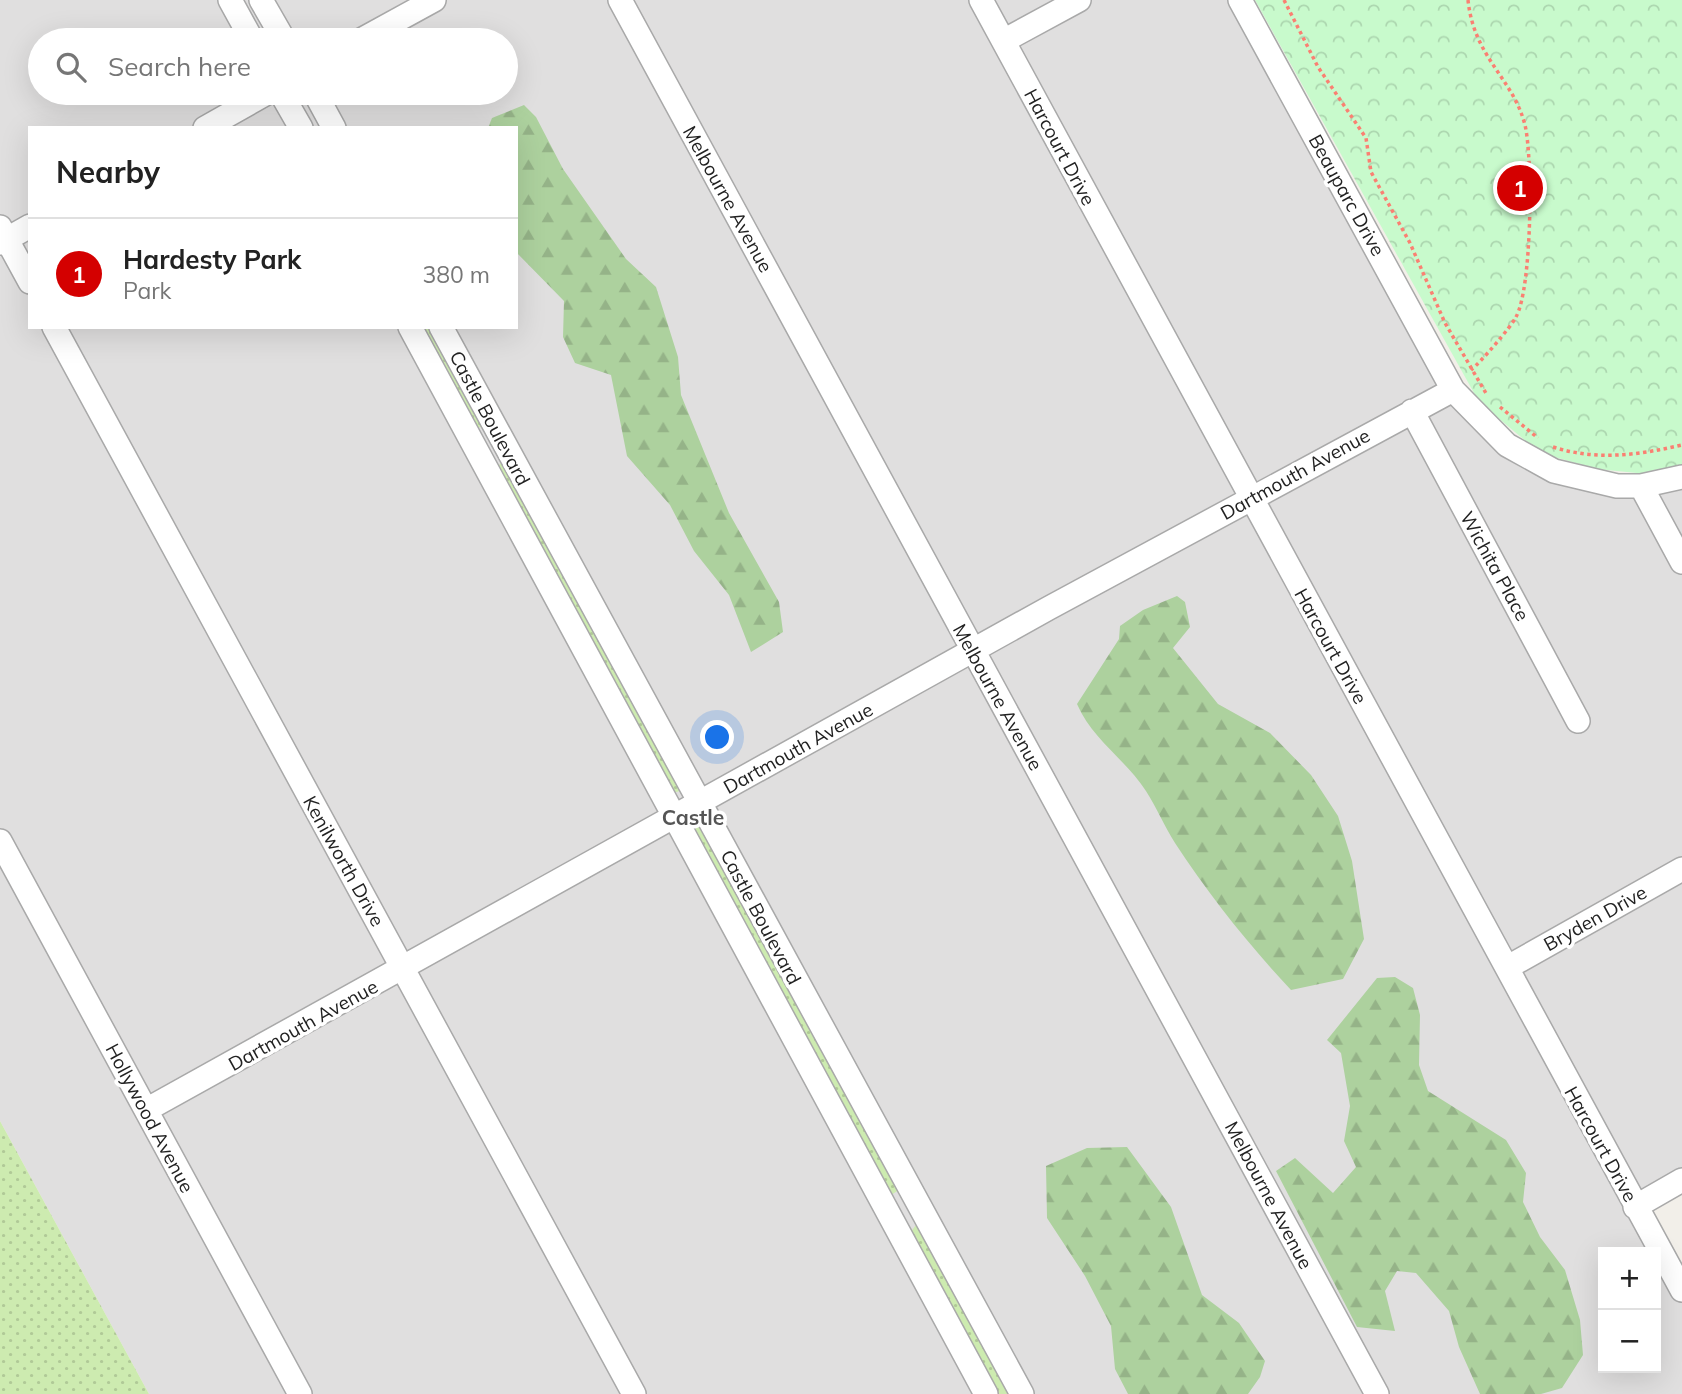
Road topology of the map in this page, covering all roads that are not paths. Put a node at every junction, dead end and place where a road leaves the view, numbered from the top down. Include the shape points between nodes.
1 (230, 0) edge
2 (261, 0) edge
3 (434, 0) edge
4 (621, 0) edge
5 (981, 0) edge
6 (1079, 0) edge
7 (1240, 0) edge
8 (245, 28) edge
9 (277, 28) edge
10 (383, 28) edge
11 (1005, 40) junction
12 (246, 105) edge
13 (288, 105) edge
14 (322, 105) edge
15 (209, 126) edge
16 (300, 126) edge
17 (333, 126) edge
18 (28, 227) edge
19 (2, 236) edge
20 (28, 279) edge
21 (55, 329) edge
22 (411, 329) edge
23 (442, 329) edge
24 (1453, 390) junction
25 (1412, 411) junction
26 (502, 440) junction
27 (478, 454) junction
28 (1682, 477) edge
29 (1641, 486) junction
30 (1251, 499) junction
31 (1682, 562) edge
32 (972, 651) junction
33 (1578, 721) dead end
34 (699, 803) junction
35 (674, 817) junction
36 (0, 841) edge
37 (1682, 869) edge
38 (1508, 967) junction
39 (404, 970) junction
40 (146, 1110) junction
41 (1682, 1180) edge
42 (1635, 1207) junction
43 (919, 1208) junction
44 (894, 1222) junction
45 (1682, 1290) edge
46 (300, 1394) edge
47 (634, 1394) edge
48 (986, 1394) edge
49 (1022, 1394) edge
50 (1377, 1394) edge

1 - 8 street
2 - 9 street
3 - 10 street
4 - 32 street, Melbourne Avenue
5 - 11 street, Harcourt Drive
6 - 11 street
7 - 24 street, Beauparc Drive
11 - 30 street, Harcourt Drive
12 - 15 street
13 - 16 street
14 - 17 street
18 - 19 street
19 - 20 street
21 - 39 street, Kenilworth Drive
22 - 27 street, Castle Boulevard
23 - 26 street, Castle Boulevard
24 - 25 street, Dartmouth Avenue
24 - 29 street, Beauparc Drive via 1496,436 1544,466 1584,480
25 - 30 street, Dartmouth Avenue
25 - 33 street, Wichita Place
26 - 27 street
26 - 34 street, Castle Boulevard
27 - 35 street, Castle Boulevard
28 - 29 street, Beauparc Drive
29 - 31 street
30 - 32 street, Dartmouth Avenue
30 - 38 street, Harcourt Drive
32 - 34 street, Dartmouth Avenue
32 - 50 street, Melbourne Avenue
34 - 35 street, Dartmouth Avenue
34 - 43 street, Castle Boulevard
35 - 39 street, Dartmouth Avenue
35 - 44 street, Castle Boulevard
36 - 40 street, Hollywood Avenue
37 - 38 street, Bryden Drive
38 - 42 street, Harcourt Drive
39 - 40 street, Dartmouth Avenue
39 - 47 street, Kenilworth Drive
40 - 46 street, Hollywood Avenue
41 - 42 street
42 - 45 street, Harcourt Drive
43 - 44 street
43 - 49 street, Castle Boulevard
44 - 48 street, Castle Boulevard

